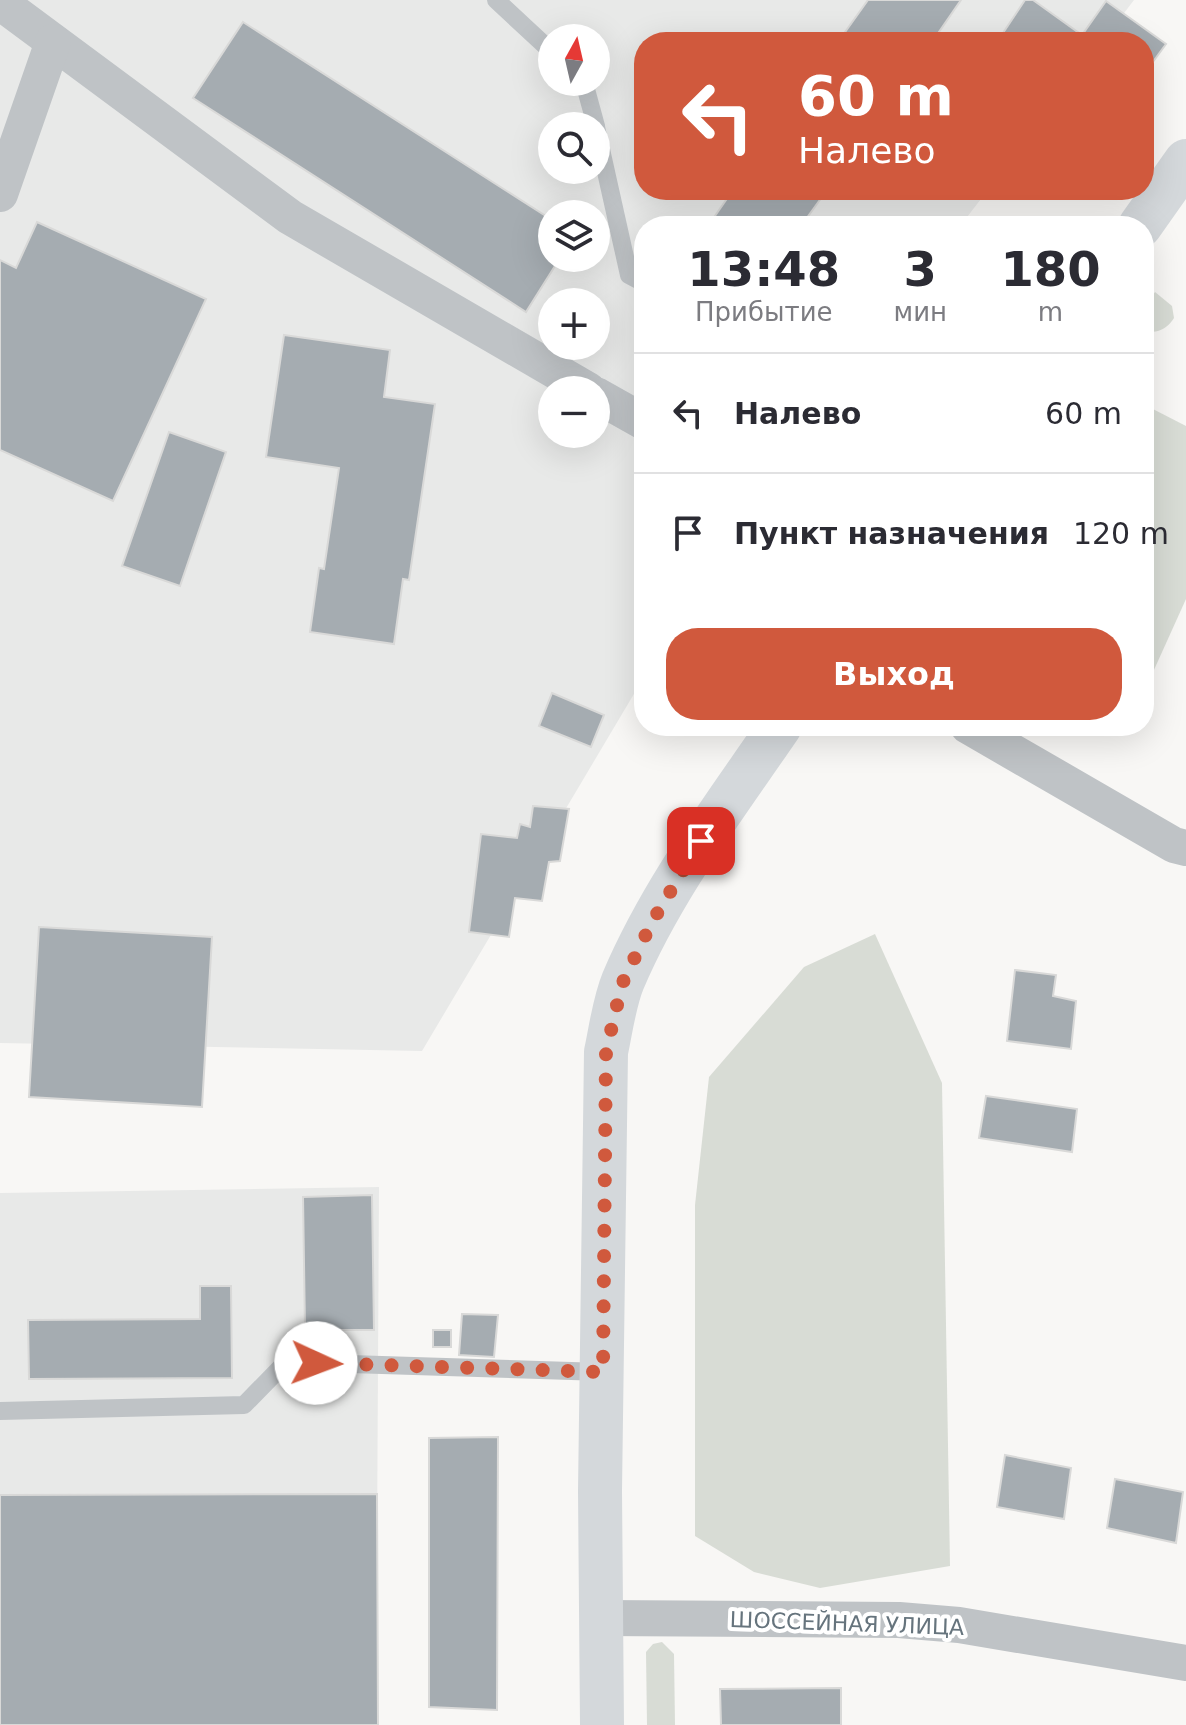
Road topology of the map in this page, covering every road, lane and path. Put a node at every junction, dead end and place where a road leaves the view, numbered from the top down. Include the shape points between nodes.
1 (496, 0) edge
2 (0, 2) edge
3 (538, 39) edge
4 (53, 42) junction
5 (1186, 161) edge
6 (609, 184) edge
7 (0, 194) edge
8 (1147, 216) edge
9 (634, 278) edge
10 (564, 376) edge
11 (610, 403) edge
12 (634, 416) edge
13 (773, 736) edge
14 (985, 736) edge
15 (1186, 848) edge
16 (603, 1372) junction
17 (0, 1411) edge
18 (601, 1618) junction
19 (1186, 1663) edge
20 (602, 1725) edge

1 - 3 lane
2 - 4 street
4 - 7 street
4 - 10 street via 290,217
5 - 8 main road
6 - 9 lane via 629,275
11 - 12 street
13 - 16 main road via 701,841 622,984 606,1052 603,1112
14 - 15 street
16 - 17 lane via 286,1362 244,1405
16 - 18 main road
18 - 19 street, ШОССЕЙНАЯ УЛИЦА via 944,1623
18 - 20 main road

